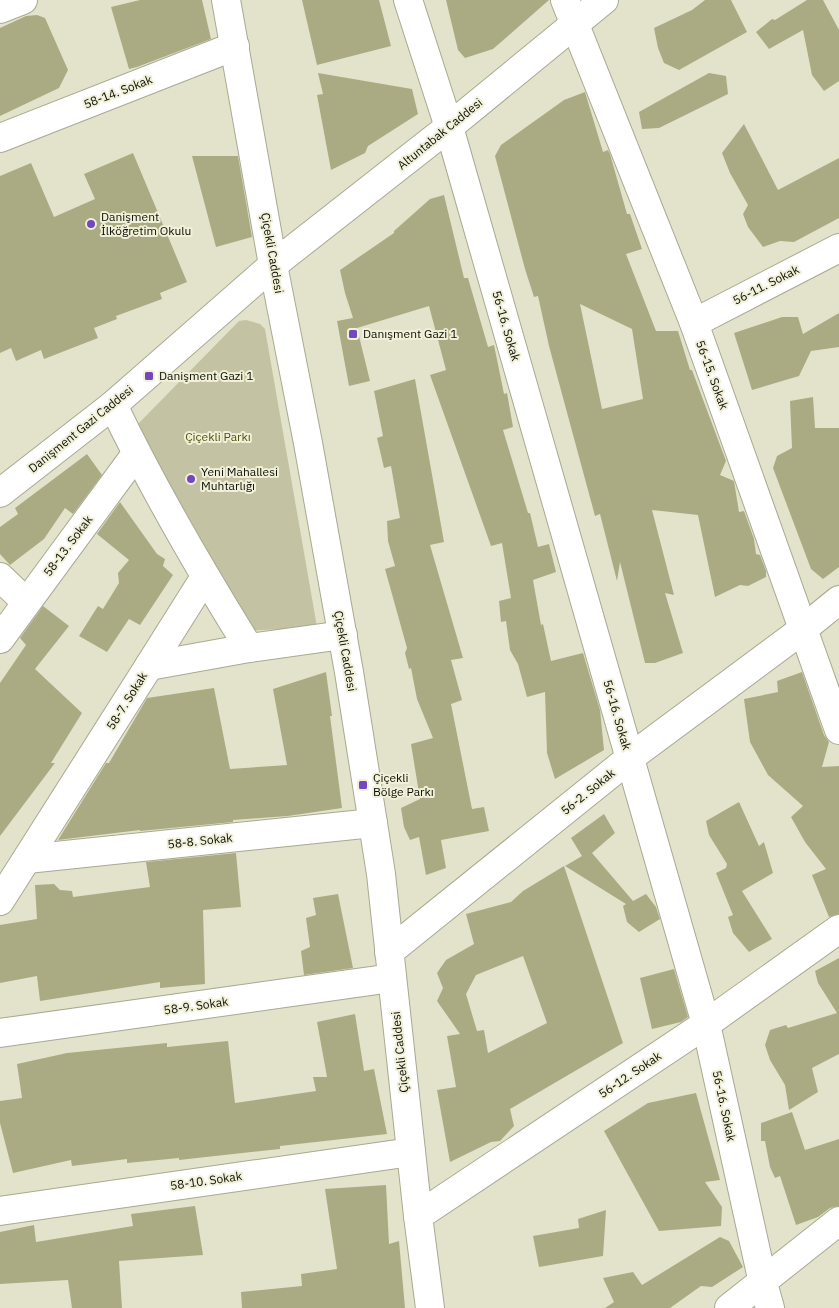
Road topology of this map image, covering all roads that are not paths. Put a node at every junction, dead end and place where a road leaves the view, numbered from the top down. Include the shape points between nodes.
1 (23, 0) edge
2 (226, 0) edge
3 (408, 0) edge
4 (604, 0) edge
5 (0, 9) edge
6 (570, 12) edge
7 (235, 46) junction
8 (449, 127) junction
9 (0, 138) edge
10 (839, 248) edge
11 (273, 265) junction
12 (694, 323) junction
13 (112, 405) junction
14 (136, 454) junction
15 (0, 494) edge
16 (0, 577) edge
17 (205, 577) junction
18 (839, 600) edge
19 (26, 602) junction
20 (802, 630) junction
21 (343, 635) junction
22 (0, 639) edge
23 (250, 648) junction
24 (149, 666) junction
25 (839, 730) edge
26 (630, 758) junction
27 (373, 823) junction
28 (27, 859) junction
29 (0, 901) edge
30 (839, 929) edge
31 (391, 965) junction
32 (706, 1024) junction
33 (0, 1033) edge
34 (411, 1152) junction
35 (0, 1211) edge
36 (418, 1216) junction
37 (839, 1221) edge
38 (766, 1295) edge
39 (430, 1308) edge
40 (729, 1308) edge

1 - 5 street
2 - 7 street, Çiçekli Caddesi
3 - 8 street, 56-16. Sokak
4 - 6 street, Altuntabak Caddesi
6 - 8 street, Altuntabak Caddesi
6 - 12 street, 56-15. Sokak
7 - 9 street, 58-14. Sokak
7 - 11 street, Çiçekli Caddesi
8 - 11 street, Altuntabak Caddesi
8 - 26 street, 56-16. Sokak
10 - 12 street, 56-11. Sokak
11 - 13 street, Danişment Gazi Caddesi
11 - 21 street, Çiçekli Caddesi
12 - 20 street, 56-15. Sokak
13 - 14 street
13 - 15 street, Danişment Gazi Caddesi
14 - 17 street
14 - 19 street, 58-13. Sokak
16 - 19 street
17 - 23 street
17 - 24 street
18 - 20 street, 56-2. Sokak
19 - 22 street, 58-13. Sokak
20 - 25 street, 56-15. Sokak
20 - 26 street, 56-2. Sokak
21 - 23 street, 58-7. Sokak
21 - 27 street, Çiçekli Caddesi
23 - 24 street, 58-7. Sokak
24 - 28 street, 58-7. Sokak
26 - 31 street, 56-2. Sokak
26 - 32 street, 56-16. Sokak
27 - 28 street, 58-8. Sokak
27 - 31 street, Çiçekli Caddesi
28 - 29 street, 58-7. Sokak
30 - 32 street, 56-12. Sokak
31 - 33 street, 58-9. Sokak
31 - 34 street, Çiçekli Caddesi
32 - 36 street, 56-12. Sokak
32 - 38 street, 56-16. Sokak
34 - 35 street, 58-10. Sokak
34 - 36 street, Çiçekli Caddesi
36 - 39 street, Çiçekli Caddesi
37 - 38 street
38 - 40 street

